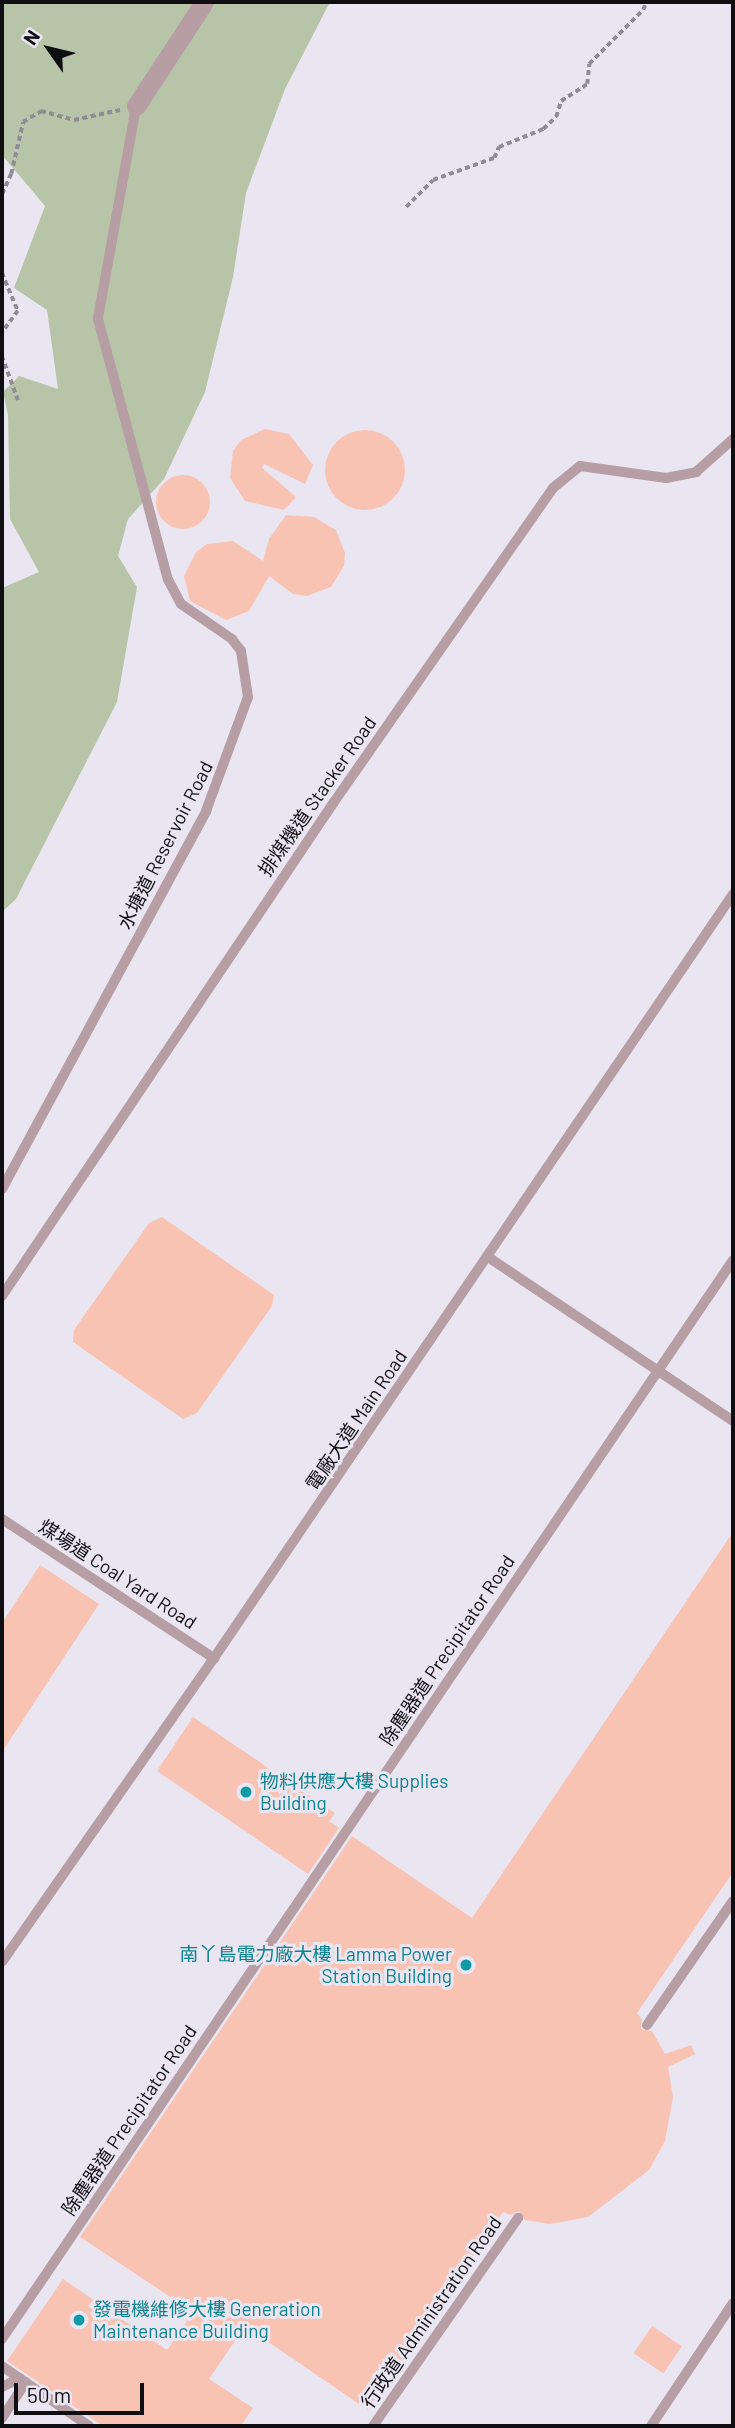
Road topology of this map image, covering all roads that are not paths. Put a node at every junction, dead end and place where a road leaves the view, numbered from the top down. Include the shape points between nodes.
1 (204, 2) edge
2 (136, 106) joint
3 (733, 439) edge
4 (733, 894) edge
5 (2, 1189) edge
6 (488, 1257) junction
7 (733, 1260) edge
8 (2, 1296) edge
9 (658, 1371) junction
10 (733, 1421) edge
11 (2, 1519) edge
12 (214, 1658) junction
13 (733, 1901) edge
14 (2, 1962) edge
15 (648, 2025) dead end
16 (519, 2218) dead end
17 (733, 2303) edge
18 (2, 2339) edge
19 (2, 2366) edge
20 (23, 2380) junction
21 (2, 2387) edge
22 (2, 2418) edge
23 (89, 2426) edge
24 (373, 2426) edge
25 (651, 2426) edge

1 - 2 street
2 - 5 lane, 水塘道 Reservoir Road via 98,318 168,580 181,604 232,639 241,651 248,697 206,811
3 - 8 lane, 排煤機道 Stacker Road via 696,472 666,478 580,466 553,488 334,802
4 - 6 lane, 電廠大道 Main Road
6 - 9 lane
6 - 12 lane, 電廠大道 Main Road
7 - 9 lane, 除塵器道 Precipitator Road
9 - 10 lane
9 - 18 lane, 除塵器道 Precipitator Road
11 - 12 lane, 煤場道 Coal Yard Road
12 - 14 lane, 電廠大道 Main Road
13 - 15 lane
16 - 24 lane, 行政道 Administration Road
17 - 25 lane
19 - 20 lane
20 - 21 lane
20 - 22 lane
20 - 23 lane

